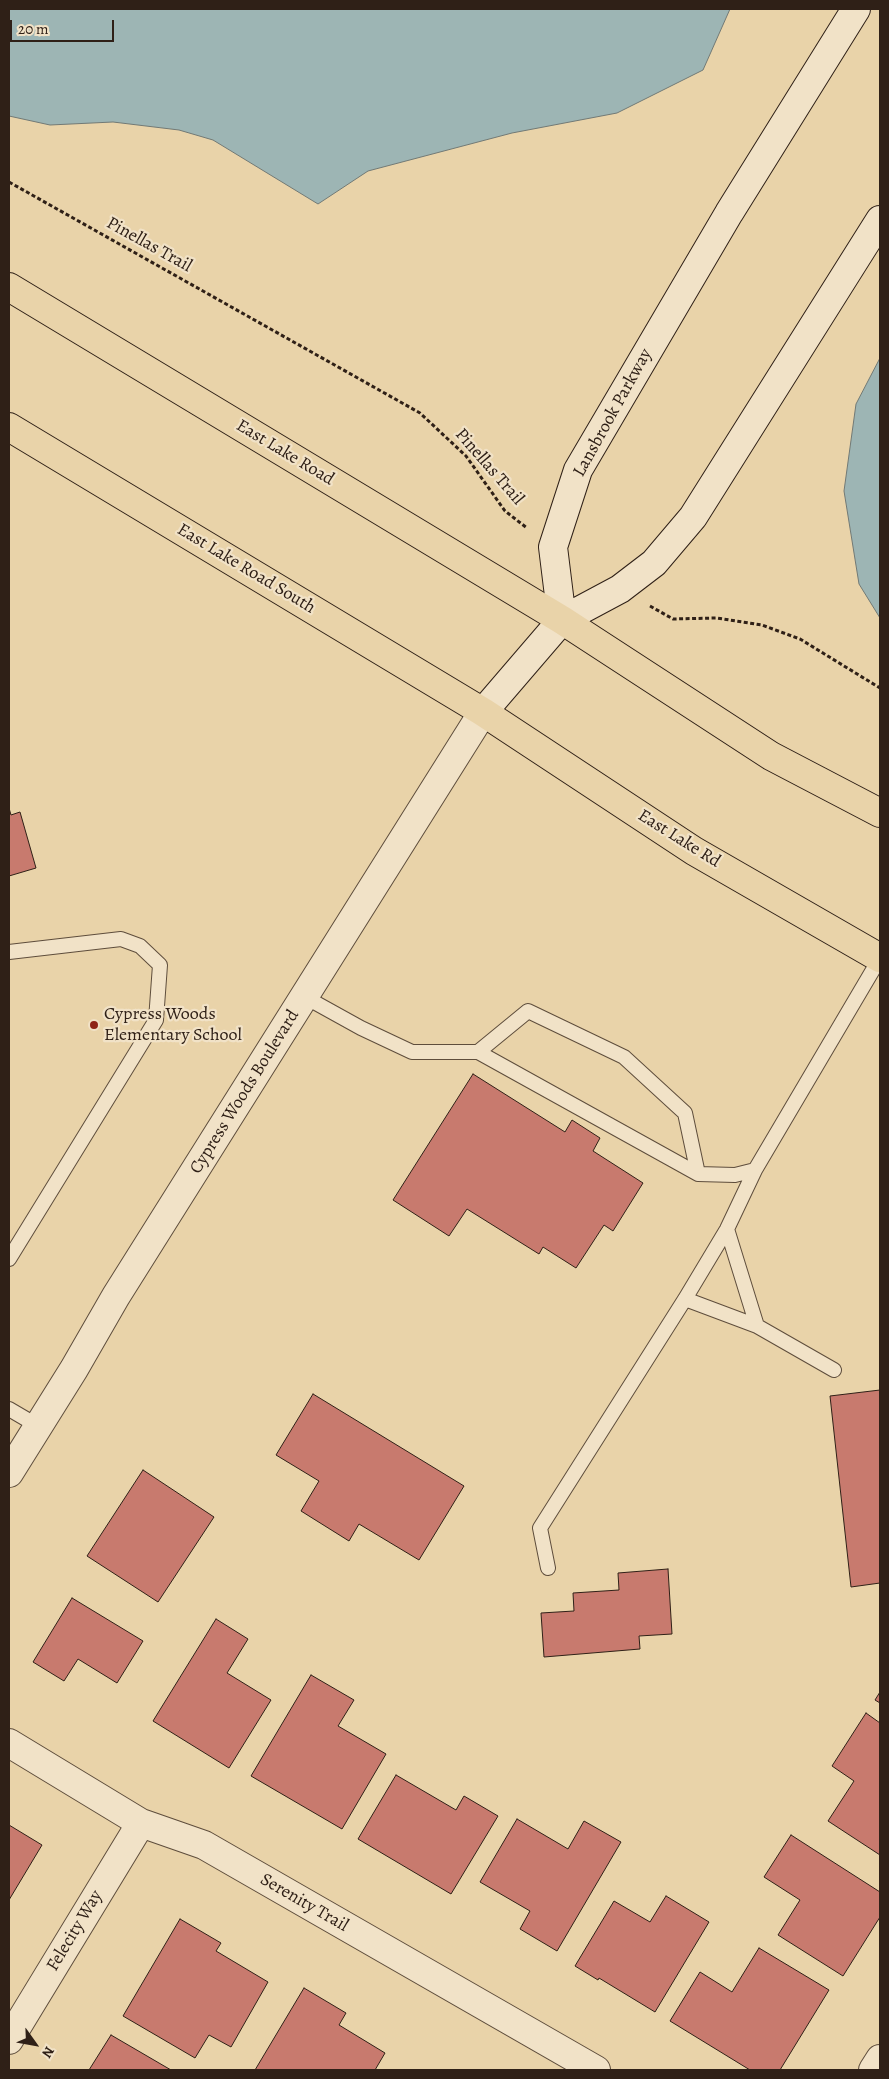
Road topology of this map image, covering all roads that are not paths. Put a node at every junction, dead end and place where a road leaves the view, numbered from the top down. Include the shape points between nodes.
1 (856, 9) edge
2 (880, 220) edge
3 (9, 287) edge
4 (9, 427) edge
5 (562, 620) junction
6 (483, 712) junction
7 (880, 814) edge
8 (9, 952) edge
9 (880, 958) edge
10 (304, 996) junction
11 (478, 1052) junction
12 (755, 1170) junction
13 (698, 1174) junction
14 (727, 1229) junction
15 (9, 1259) edge
16 (686, 1299) junction
17 (757, 1326) junction
18 (834, 1370) dead end
19 (9, 1409) edge
20 (38, 1426) junction
21 (9, 1473) edge
22 (548, 1568) dead end
23 (9, 1742) edge
24 (141, 1823) junction
25 (9, 2040) edge
26 (880, 2059) edge
27 (596, 2070) edge
28 (873, 2070) edge

1 - 5 street, Lansbrook Parkway via 729,212 578,470 553,548
2 - 5 street via 693,517 654,563 620,589
3 - 5 main road, East Lake Road
4 - 6 main road, East Lake Road South
5 - 6 street, Cypress Woods Boulevard
5 - 7 main road via 771,756
6 - 9 main road, East Lake Rd via 694,851
6 - 10 street, Cypress Woods Boulevard
8 - 15 lane via 120,939 140,946 160,965 156,1020
9 - 12 lane
10 - 11 lane via 412,1052
10 - 20 street, Cypress Woods Boulevard
11 - 13 lane
11 - 13 lane via 528,1011 624,1057 685,1113
12 - 13 lane via 735,1175
12 - 14 lane
14 - 16 lane
14 - 17 lane
16 - 17 lane
16 - 22 lane via 540,1528
17 - 18 lane
19 - 20 lane
20 - 21 street, Cypress Woods Boulevard
23 - 24 street, Serenity Trail
24 - 25 street, Felecity Way
24 - 27 street, Serenity Trail via 204,1845
26 - 28 street

